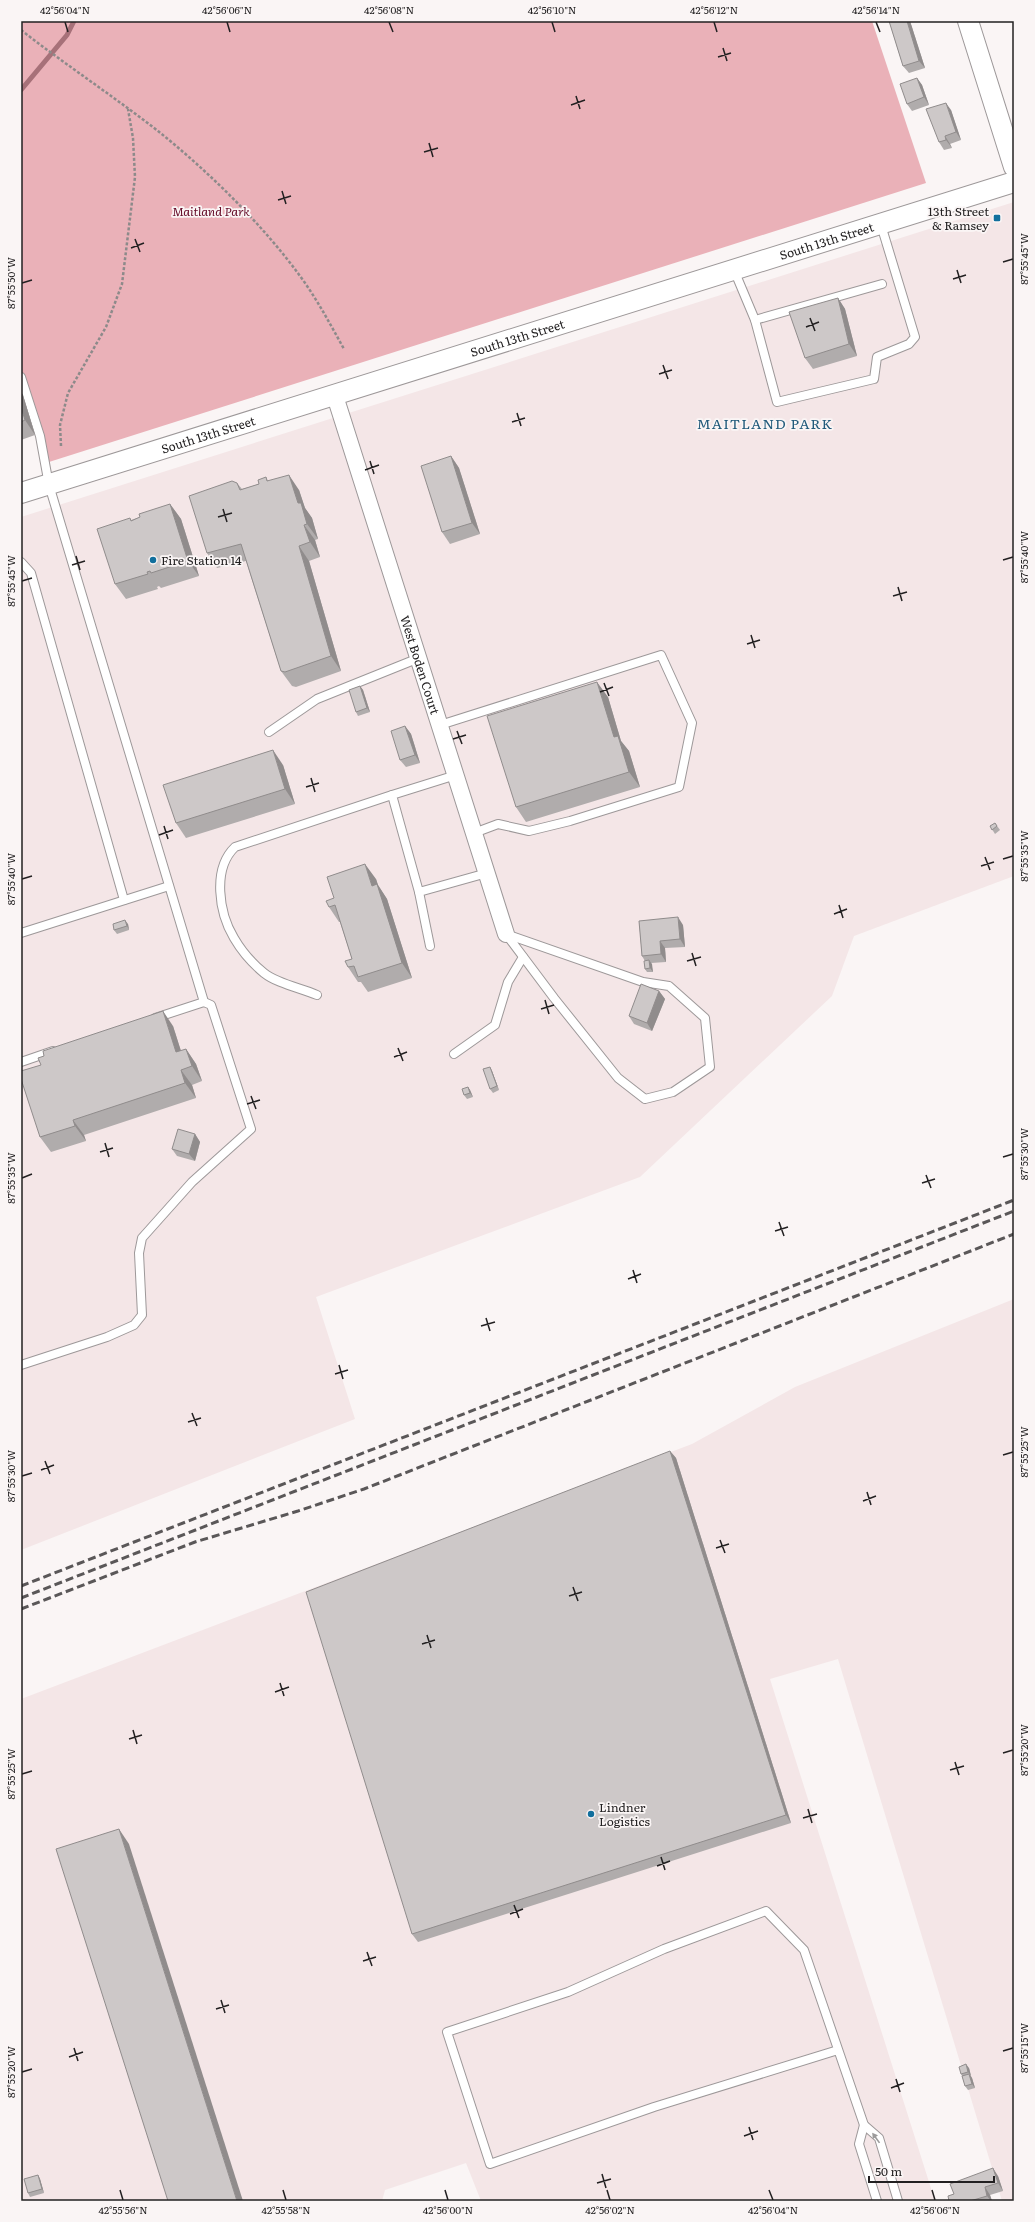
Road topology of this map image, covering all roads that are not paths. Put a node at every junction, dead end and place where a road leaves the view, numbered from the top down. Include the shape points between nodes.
1 (968, 21) edge
2 (1014, 167) edge
3 (1014, 182) edge
4 (881, 225) junction
5 (734, 270) junction
6 (882, 284) dead end
7 (755, 320) junction
8 (21, 377) edge
9 (335, 396) junction
10 (49, 484) junction
11 (21, 493) edge
12 (21, 562) edge
13 (419, 658) junction
14 (440, 725) junction
15 (269, 732) dead end
16 (456, 776) junction
17 (392, 795) junction
18 (474, 833) junction
19 (487, 873) junction
20 (169, 886) junction
21 (419, 892) junction
22 (124, 900) junction
23 (21, 933) edge
24 (506, 934) junction
25 (430, 946) dead end
26 (524, 957) junction
27 (317, 995) dead end
28 (204, 1002) junction
29 (146, 1021) edge
30 (64, 1048) edge
31 (454, 1054) dead end
32 (21, 1062) edge
33 (21, 1365) edge
34 (838, 2050) junction
35 (864, 2125) junction
36 (877, 2201) edge
37 (898, 2201) edge

1 - 2 street
3 - 4 street, South 13th Street
4 - 5 street, South 13th Street
4 - 7 lane via 916,337 909,344 877,357 874,379 777,402
5 - 7 lane
5 - 9 street, South 13th Street
6 - 7 lane
8 - 10 lane via 40,436
9 - 10 street, South 13th Street
9 - 13 street, West Boden Court
10 - 11 street, South 13th Street
10 - 20 lane
12 - 22 lane via 31,573
13 - 14 street, West Boden Court
13 - 15 lane via 317,699
14 - 16 street, West Boden Court
14 - 18 lane via 661,655 692,723 679,787 530,831 498,824
16 - 17 lane
16 - 18 street, West Boden Court
17 - 21 lane
17 - 27 lane via 234,847 228,853 222,872 220,892 223,910 234,938 265,973
18 - 19 street, West Boden Court
19 - 21 lane
19 - 24 street, West Boden Court
20 - 22 lane
20 - 28 lane
21 - 25 lane
22 - 23 lane
24 - 26 lane
24 - 26 lane via 644,982 669,986 705,1018 710,1067 674,1092 645,1099 618,1078
26 - 31 lane via 508,982 495,1025
28 - 29 lane
28 - 33 lane via 211,1005 251,1129 192,1182 142,1238 139,1253 142,1315 134,1325 108,1337
30 - 32 lane
34 - 34 lane via 804,1950 766,1911 664,1949 568,1992 447,2032 490,2164 654,2107
34 - 35 lane
35 - 36 lane via 859,2144
37 -> 35 lane via 879,2138

